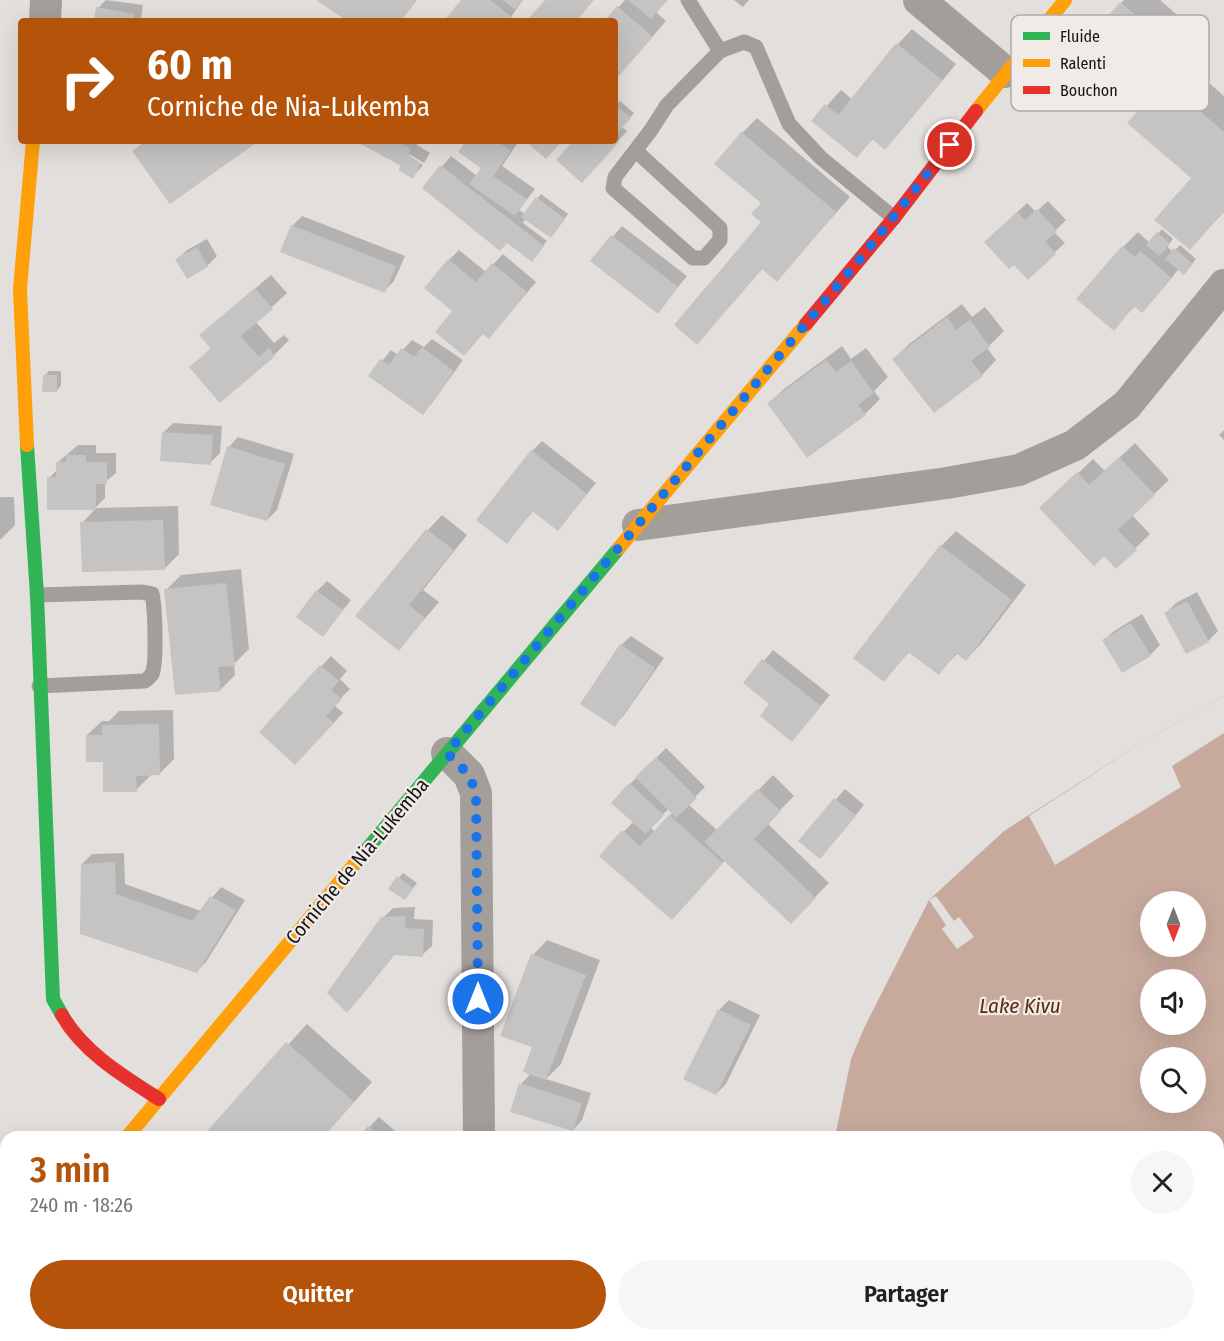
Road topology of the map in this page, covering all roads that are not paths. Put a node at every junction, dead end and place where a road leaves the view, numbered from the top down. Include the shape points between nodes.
1 (46, 0) edge
2 (688, 0) edge
3 (920, 0) edge
4 (1065, 0) edge
5 (1052, 15) edge
6 (45, 18) edge
7 (720, 51) junction
8 (1011, 65) edge
9 (1005, 72) junction
10 (33, 144) edge
11 (636, 151) junction
12 (894, 218) junction
13 (1224, 285) edge
14 (638, 525) junction
15 (37, 595) junction
16 (39, 686) junction
17 (447, 753) junction
18 (159, 1099) junction
19 (133, 1131) edge
20 (479, 1131) edge

1 - 6 street
2 - 7 lane
3 - 9 street
4 - 5 street, Corniche de Nia-Lukemba
7 - 11 lane via 667,105
7 - 12 lane via 744,42 756,47 789,124 821,158
8 - 9 street, Corniche de Nia-Lukemba
9 - 12 street, Corniche de Nia-Lukemba
10 - 15 street via 20,289
11 - 11 lane via 720,228 720,240 704,258 693,258 613,188 615,177
12 - 14 street, Corniche de Nia-Lukemba
13 - 14 street via 1127,405 1075,445 1019,470
14 - 17 street, Corniche de Nia-Lukemba
15 - 16 street
15 - 16 lane via 141,592 152,594 154,604 154,660 152,674 145,681
16 - 18 street via 53,999 67,1024 92,1051
17 - 18 street, Corniche de Nia-Lukemba
17 - 20 street via 469,775 476,793
18 - 19 street, Corniche de Nia-Lukemba

